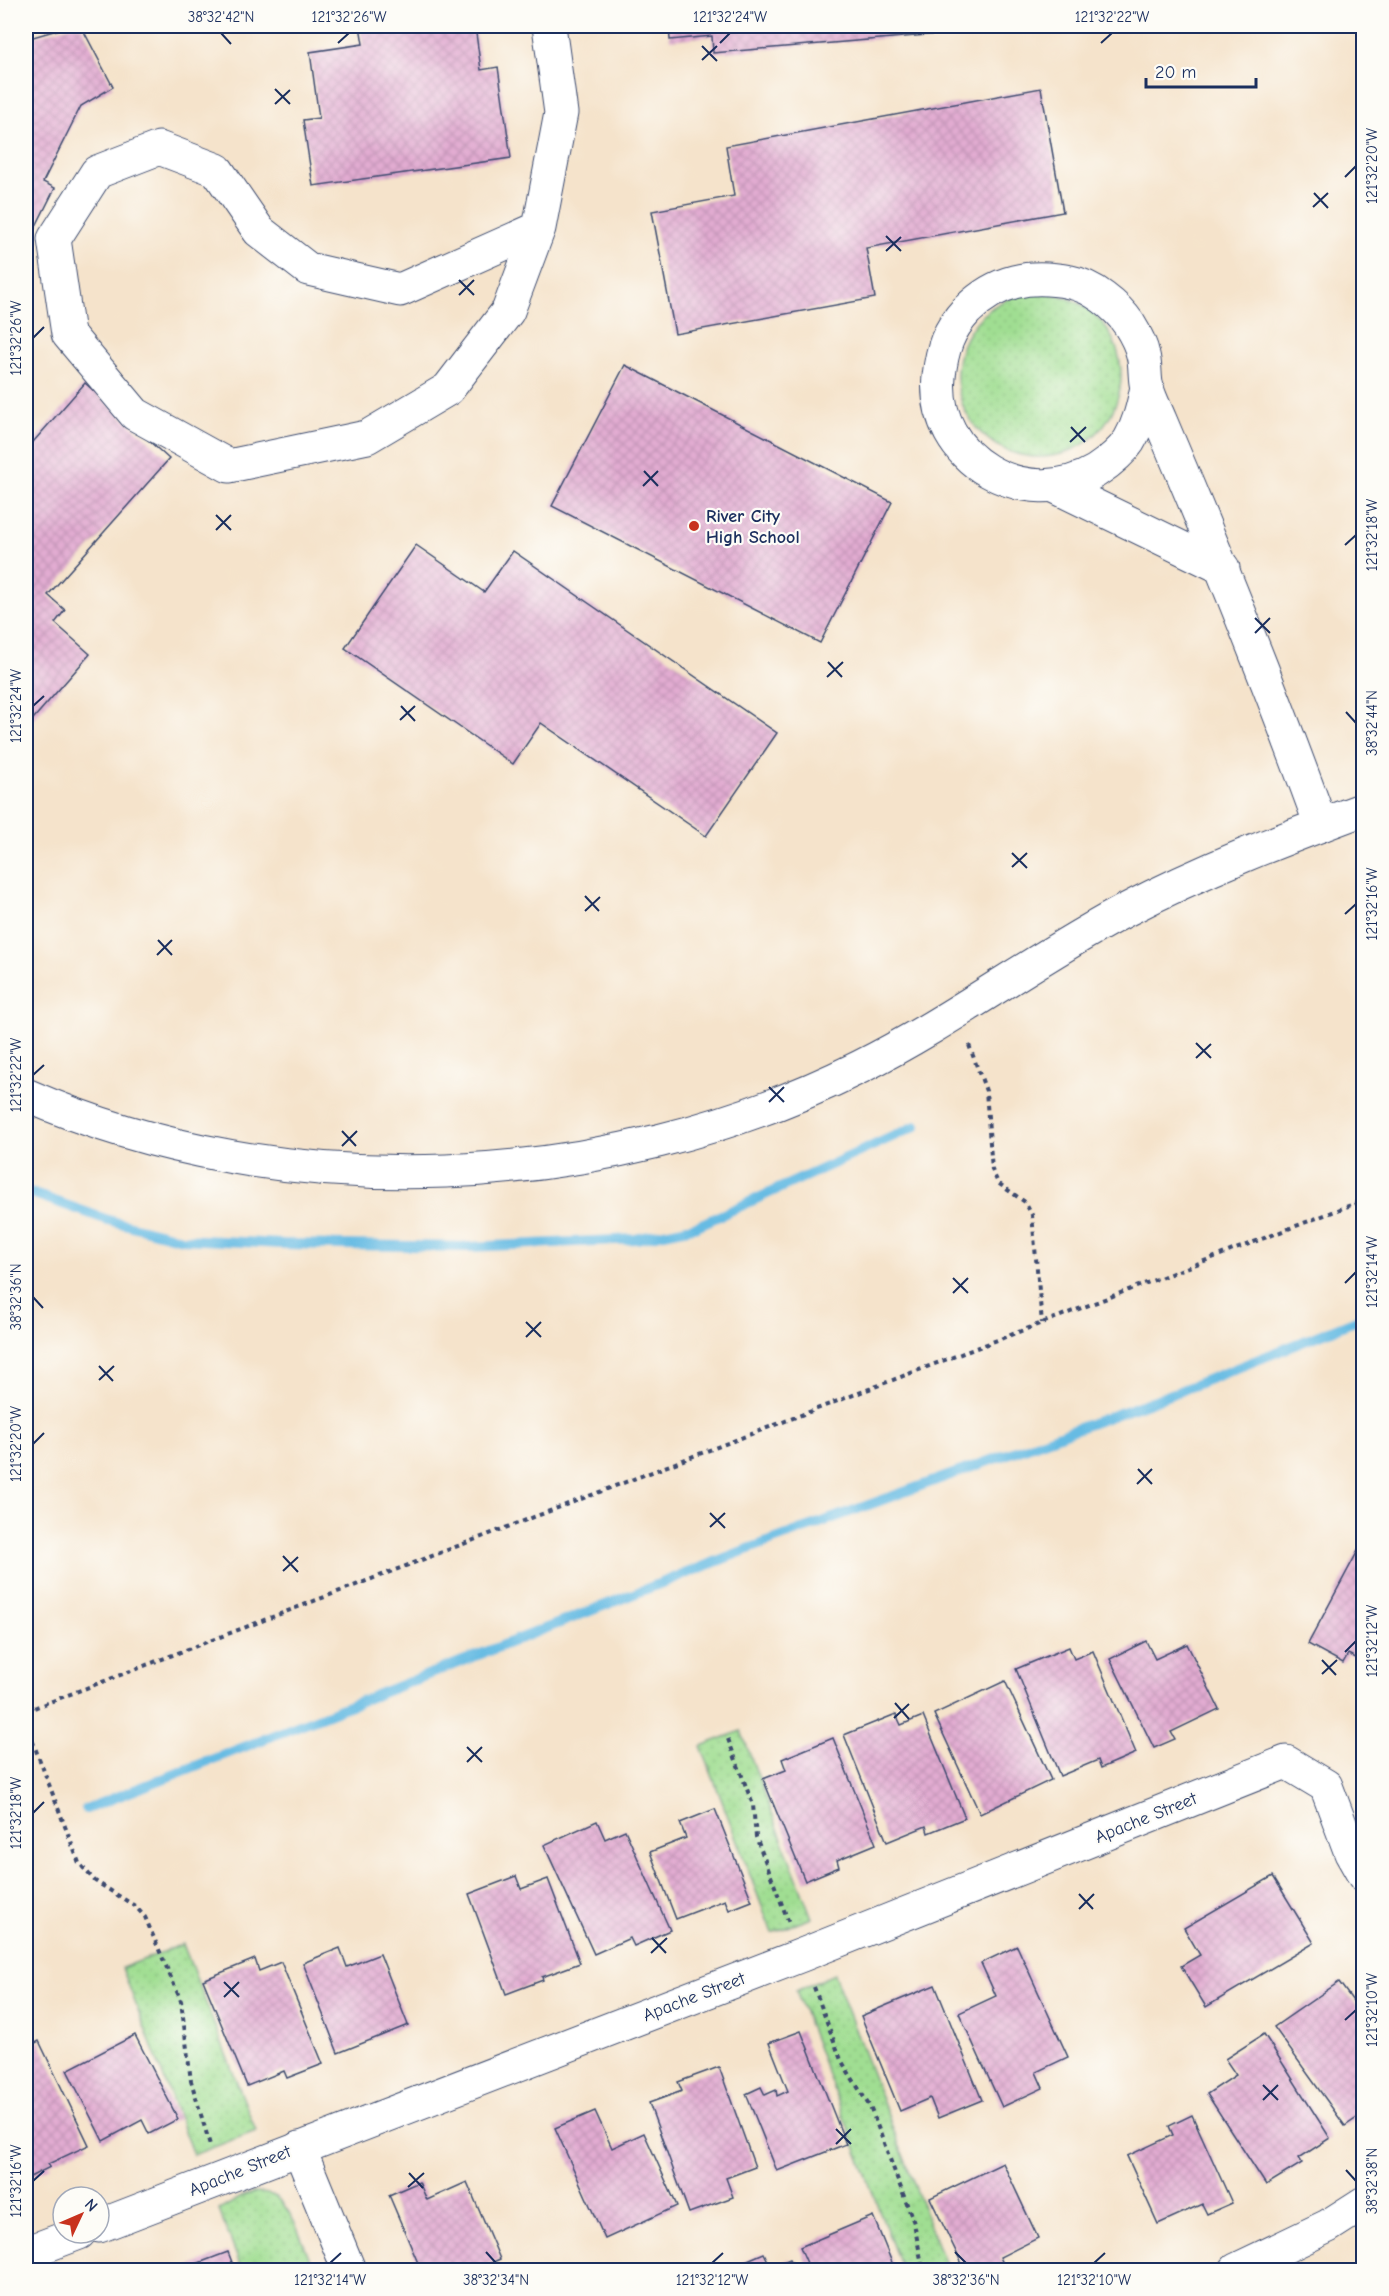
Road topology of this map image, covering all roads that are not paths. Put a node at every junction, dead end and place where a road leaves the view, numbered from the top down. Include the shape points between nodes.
1 (549, 26) edge
2 (539, 228) junction
3 (1147, 387) junction
4 (1054, 486) junction
5 (1223, 568) junction
6 (1364, 809) edge
7 (1322, 825) junction
8 (26, 1095) edge
9 (1364, 1876) edge
10 (299, 2148) junction
11 (1364, 2204) edge
12 (111, 2221) edge
13 (51, 2244) edge
14 (26, 2253) edge
15 (349, 2271) edge
16 (1236, 2271) edge

1 - 2 street via 561,113
2 - 2 street via 508,311 448,389 367,437 229,466 135,414 68,334 54,239 98,172 159,148 217,170 259,231 308,268 399,290
3 - 4 street via 1141,417 1128,443 1107,464 1082,479
3 - 4 street via 1143,354 1129,323 1105,299 1075,283 1042,277 1008,283 979,298 955,323 941,354 938,387 945,421 962,449 988,472 1020,484
3 - 5 street
4 - 5 street
5 - 7 street
6 - 7 street
7 - 8 street via 1126,910 952,1016 861,1067 784,1102 676,1137 561,1161 458,1171 302,1166 190,1148 122,1130
9 - 10 street, Apache Street via 1351,1853 1326,1786 1286,1762 790,1960
10 - 12 street, Apache Street
10 - 15 street
11 - 16 street
13 - 14 street

